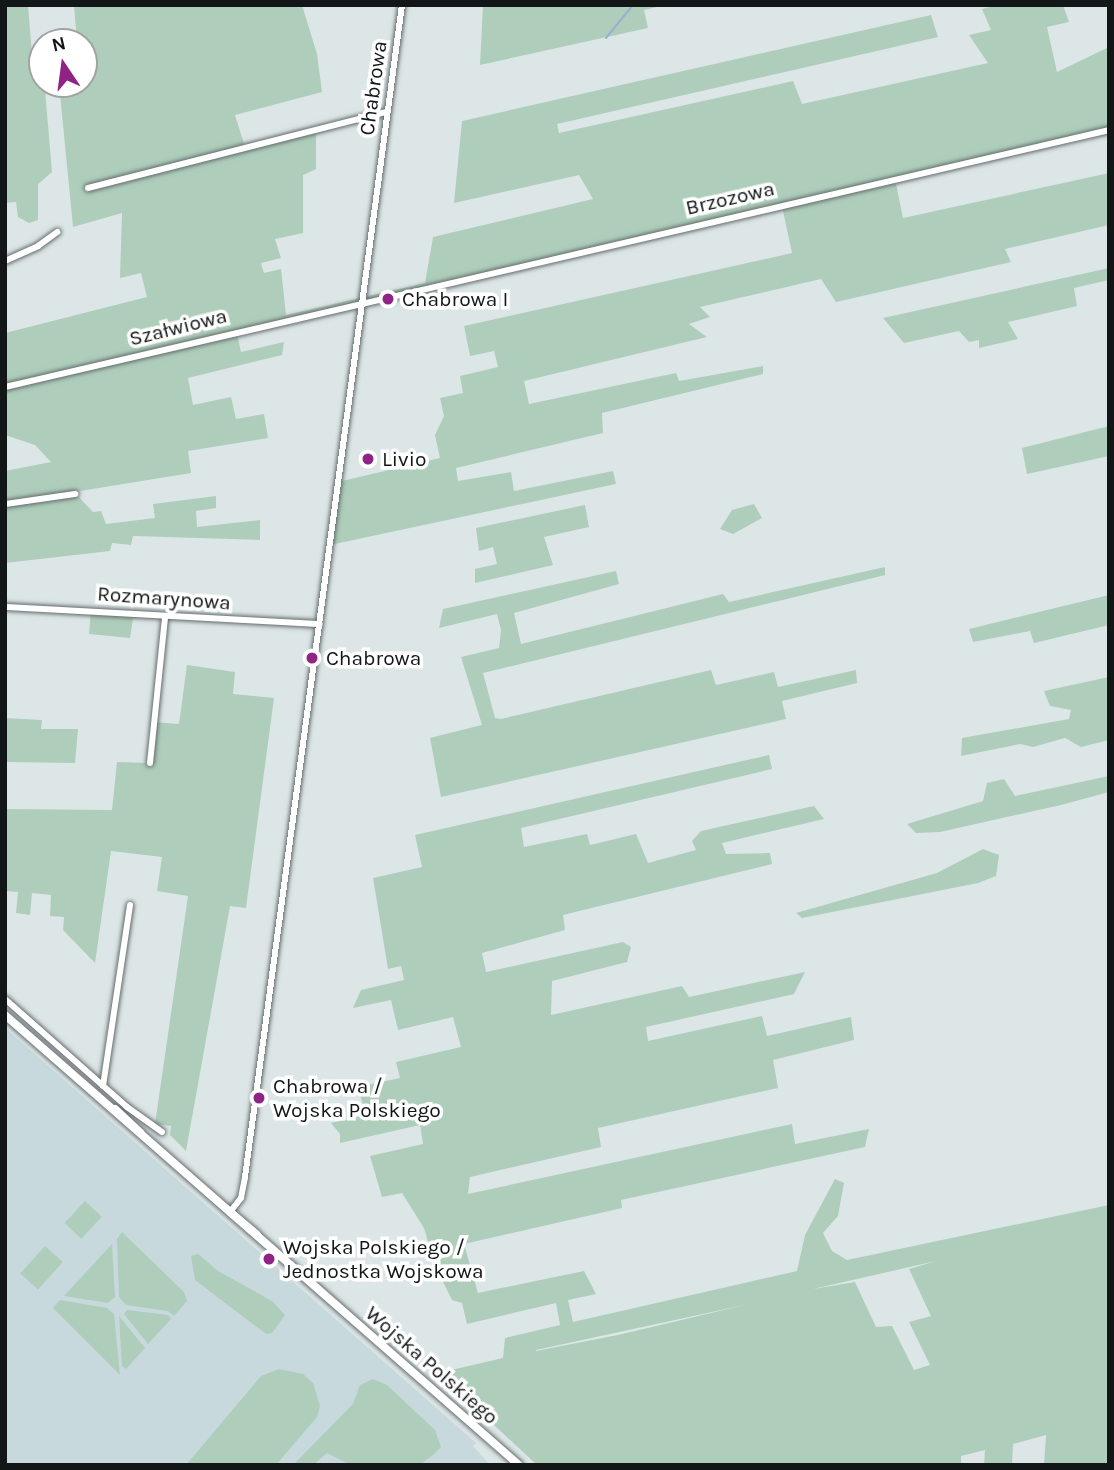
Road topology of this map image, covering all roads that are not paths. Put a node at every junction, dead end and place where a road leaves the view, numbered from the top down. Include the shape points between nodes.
1 (402, 5) edge
2 (387, 112) junction
3 (1109, 130) edge
4 (88, 188) dead end
5 (57, 232) dead end
6 (5, 261) edge
7 (359, 301) junction
8 (5, 387) edge
9 (75, 494) dead end
10 (5, 503) edge
11 (5, 607) edge
12 (165, 617) junction
13 (320, 624) junction
14 (150, 763) dead end
15 (130, 905) dead end
16 (5, 999) edge
17 (5, 1015) edge
18 (103, 1086) junction
19 (162, 1132) dead end
20 (230, 1212) junction
21 (519, 1465) edge

1 - 2 street, Chabrowa
2 - 4 street
2 - 7 street, Chabrowa
3 - 7 street, Brzozowa
5 - 6 street
7 - 8 street, Szałwiowa
7 - 13 street, Chabrowa
9 - 10 street
11 - 12 street, Rozmarynowa
12 - 13 street, Rozmarynowa
12 - 14 street
13 - 20 street, Chabrowa via 245,1177 241,1198
15 - 18 street
16 - 18 street
17 - 20 main road, Wojska Polskiego
18 - 19 street
20 - 21 main road, Wojska Polskiego

